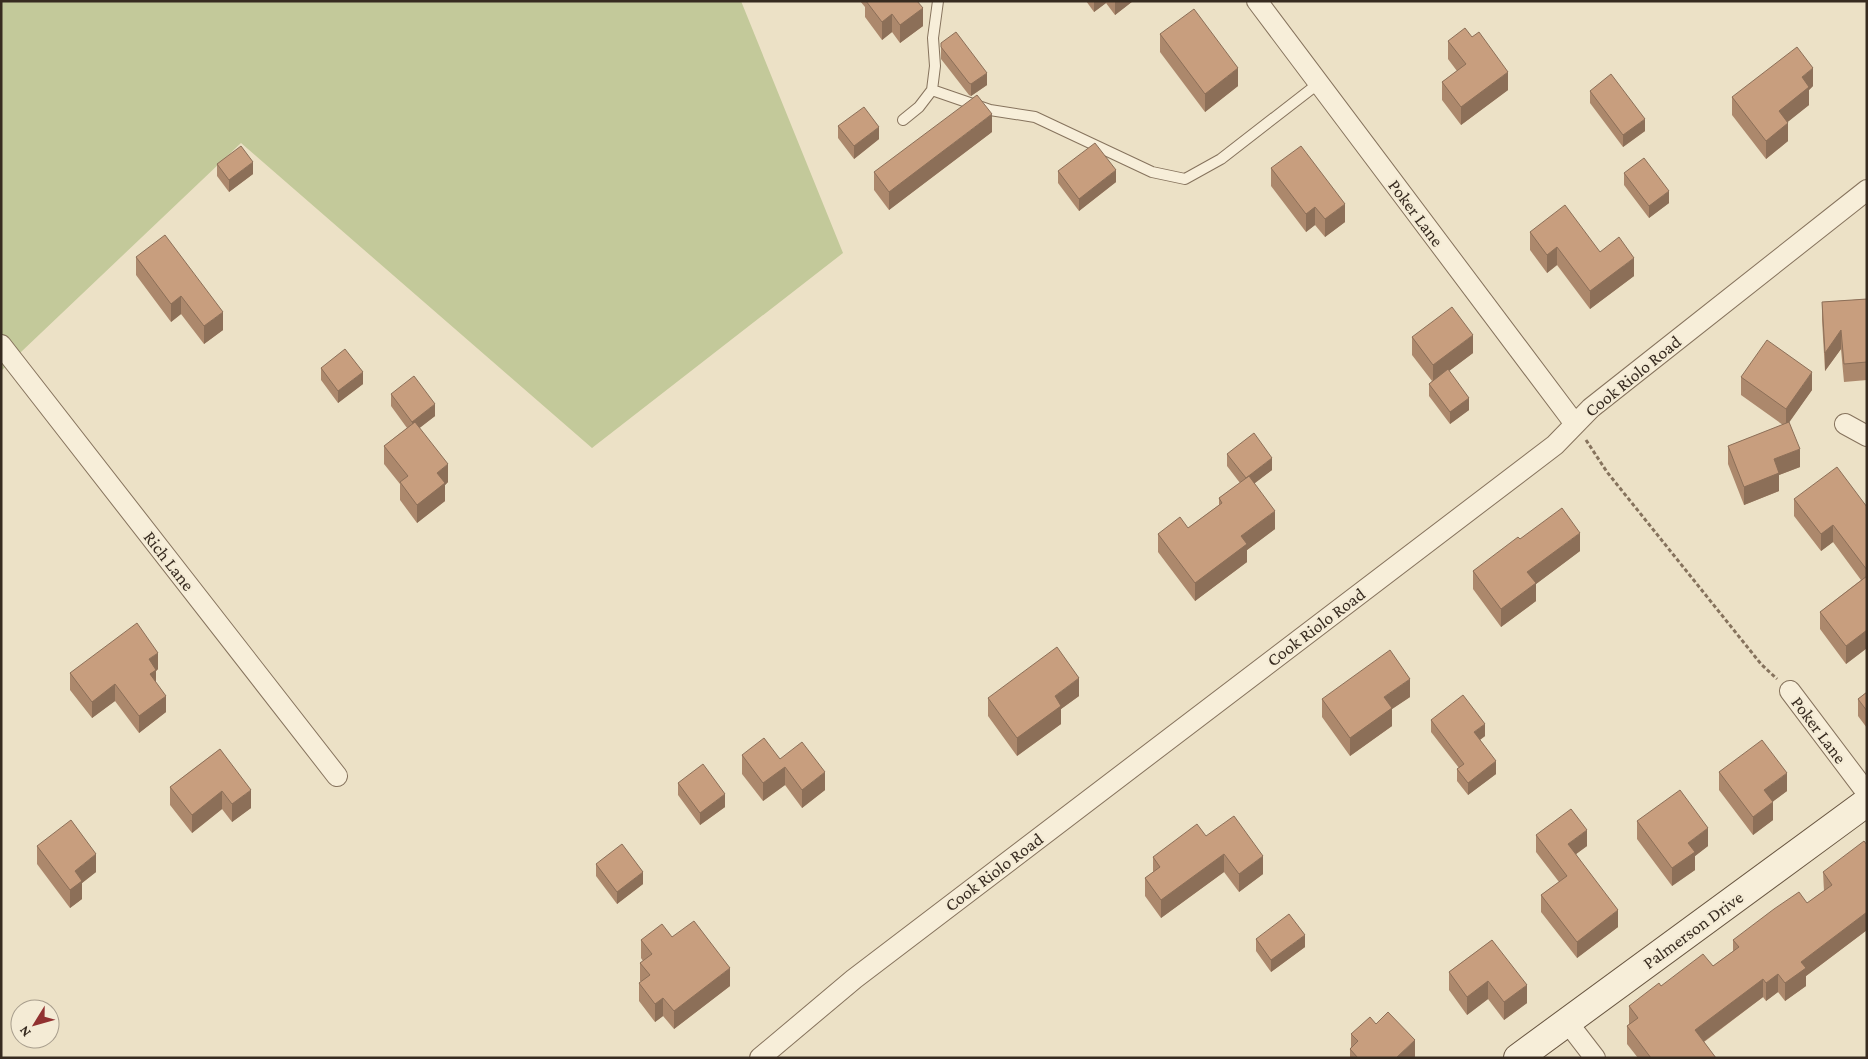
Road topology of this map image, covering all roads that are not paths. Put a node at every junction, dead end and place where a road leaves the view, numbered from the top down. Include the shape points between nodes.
1 (938, 1) edge
2 (1257, 1) edge
3 (1319, 83) junction
4 (932, 90) junction
5 (903, 120) dead end
6 (1867, 190) edge
7 (1, 345) edge
8 (1575, 424) junction
9 (1845, 424) dead end
10 (1867, 436) edge
11 (1790, 691) road end
12 (337, 776) dead end
13 (1867, 793) edge
14 (1867, 802) edge
15 (1568, 1023) junction
16 (760, 1058) edge
17 (1518, 1058) edge
18 (1595, 1058) edge

1 - 4 lane
2 - 3 street, Poker Lane
3 - 4 lane via 1221,159 1185,179 1152,172 1036,117 990,110
3 - 8 street, Poker Lane
4 - 5 lane
6 - 8 street, Cook Riolo Road
7 - 12 street, Rich Lane
8 - 16 street, Cook Riolo Road via 1555,445 861,973
9 - 10 street
11 - 13 street, Poker Lane
14 - 15 street, Palmerson Drive
15 - 17 street, Palmerson Drive
15 - 18 street

